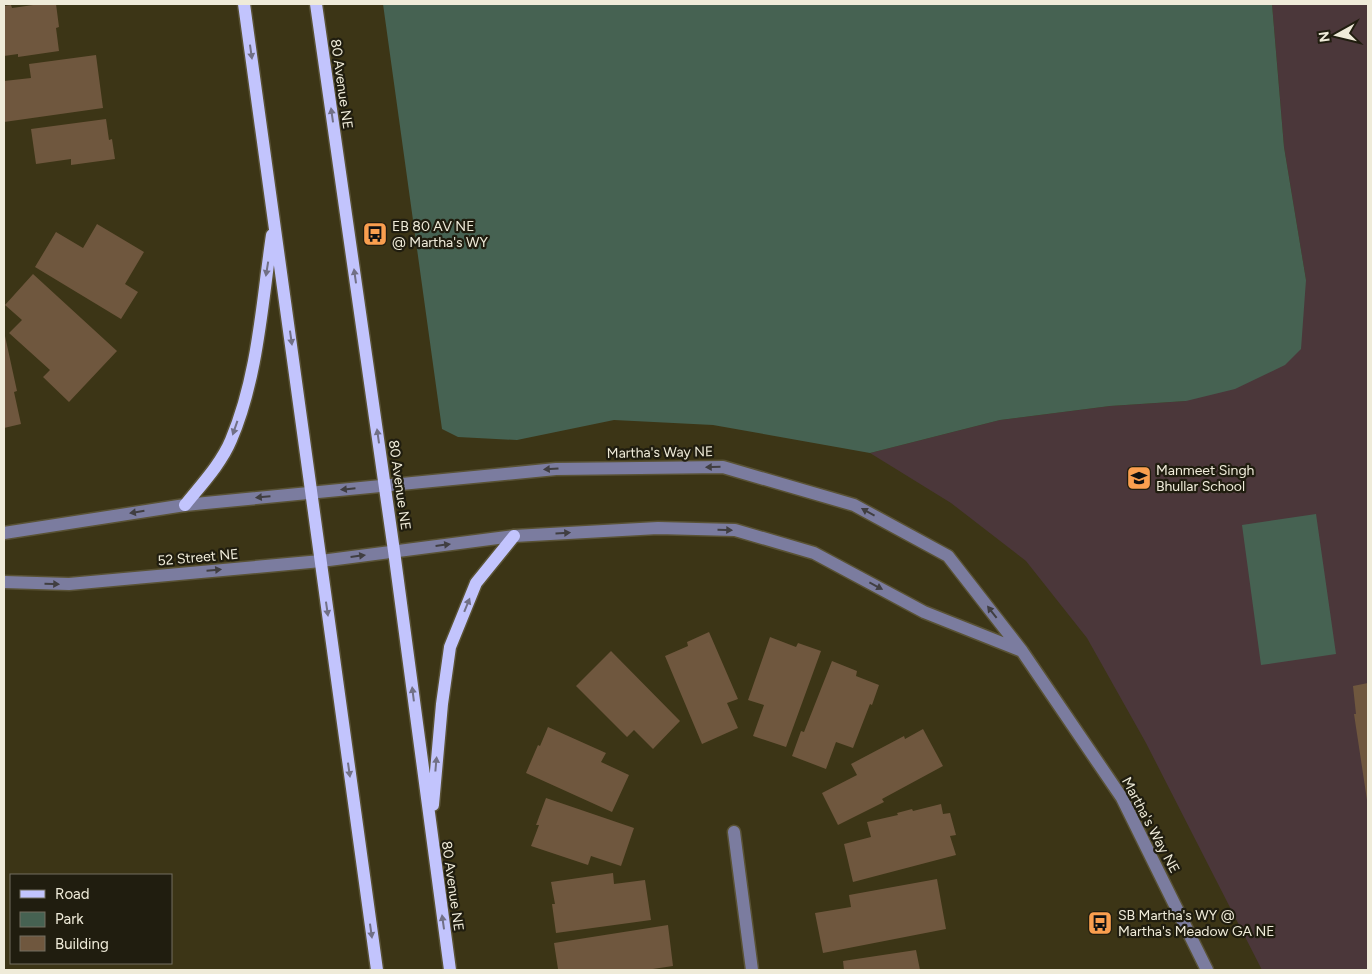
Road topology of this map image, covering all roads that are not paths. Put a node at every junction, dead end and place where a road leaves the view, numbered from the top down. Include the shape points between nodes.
1 (244, 4) edge
2 (316, 4) edge
3 (274, 220) junction
4 (384, 485) junction
5 (312, 493) junction
6 (185, 505) junction
7 (4, 533) edge
8 (514, 536) junction
9 (394, 551) junction
10 (321, 561) junction
11 (4, 582) edge
12 (1022, 651) junction
13 (430, 830) junction
14 (734, 832) dead end
15 (377, 970) edge
16 (450, 970) edge
17 (752, 970) edge
18 (1207, 970) edge

1 -> 3 main road
4 -> 2 main road, 80 Avenue NE
3 -> 5 main road
3 -> 6 main road via 250,384 230,441 212,472
4 -> 5 street
4 - 9 main road, 80 Avenue NE
12 -> 4 street, Martha's Way NE via 948,556 854,505 723,467 556,468
5 -> 6 street
5 - 10 main road
6 -> 7 street
9 -> 8 street
8 -> 12 street via 658,528 735,530 814,553 924,612
13 -> 8 main road via 450,647 476,583
10 -> 9 street, 52 Street NE
13 -> 9 main road, 80 Avenue NE
11 -> 10 street, 52 Street NE via 69,584
10 -> 15 main road
12 - 18 street, Martha's Way NE via 1122,798
16 -> 13 main road, 80 Avenue NE
14 - 17 street

